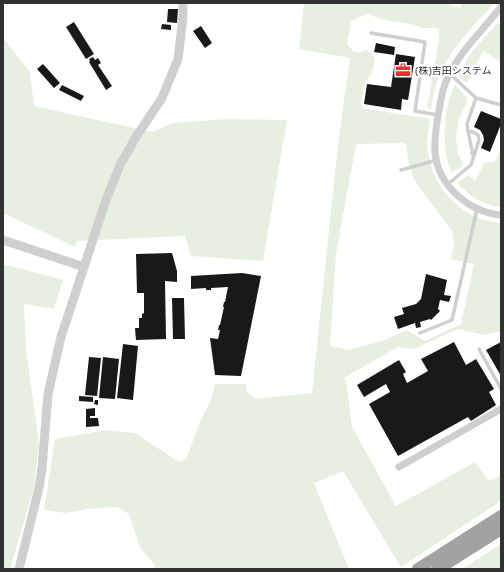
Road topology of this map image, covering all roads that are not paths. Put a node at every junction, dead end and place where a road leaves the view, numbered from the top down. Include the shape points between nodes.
1 (183, 3) edge
2 (501, 7) edge
3 (371, 33) dead end
4 (450, 73) junction
5 (476, 98) junction
6 (501, 105) edge
7 (438, 115) junction
8 (468, 131) junction
9 (474, 157) junction
10 (437, 160) junction
11 (401, 170) dead end
12 (448, 184) junction
13 (477, 209) junction
14 (501, 215) edge
15 (3, 240) edge
16 (84, 267) junction
17 (420, 333) dead end
18 (479, 349) dead end
19 (501, 389) edge
20 (501, 409) edge
21 (399, 467) dead end
22 (501, 516) edge
23 (501, 529) edge
24 (19, 569) edge
25 (418, 569) edge
26 (438, 569) edge

1 - 16 street via 178,59 162,98 120,165
2 - 4 street via 468,45
3 - 7 lane via 425,42 415,111
4 - 5 lane
4 - 7 street via 446,79
5 - 6 lane
5 - 8 lane via 467,124
7 - 10 street via 435,136
8 - 9 lane
8 - 9 lane via 478,135
9 - 12 lane via 471,165
10 - 11 lane
10 - 12 street
12 - 13 street via 456,194
13 - 14 street
13 - 17 lane via 452,320
15 - 16 street
16 - 24 street via 54,362 48,394 39,488
18 - 19 lane
20 - 21 street
22 - 25 highway
23 - 26 highway

